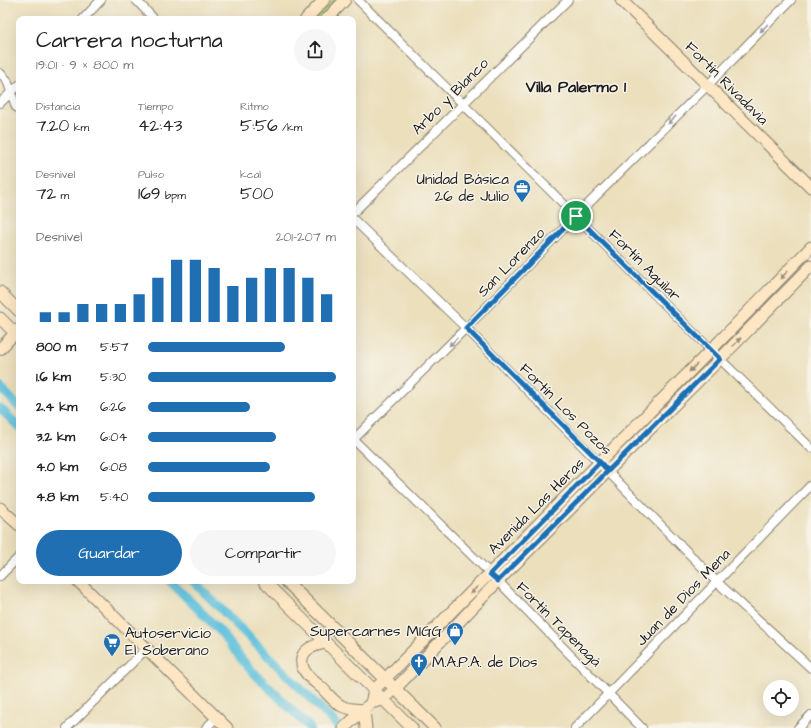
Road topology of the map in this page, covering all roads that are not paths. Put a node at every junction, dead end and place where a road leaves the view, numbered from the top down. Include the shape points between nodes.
1 (102, 0) edge
2 (136, 0) edge
3 (324, 0) edge
4 (345, 0) edge
5 (358, 0) edge
6 (568, 0) edge
7 (621, 0) edge
8 (791, 0) edge
9 (86, 16) edge
10 (151, 16) edge
11 (309, 16) edge
12 (329, 16) edge
13 (0, 73) edge
14 (708, 85) junction
15 (16, 88) edge
16 (12, 92) junction
17 (0, 103) edge
18 (462, 104) junction
19 (16, 107) edge
20 (811, 187) edge
21 (356, 210) edge
22 (576, 216) junction
23 (356, 222) edge
24 (811, 247) edge
25 (811, 266) edge
26 (0, 292) edge
27 (16, 307) edge
28 (16, 310) edge
29 (2, 320) edge
30 (466, 328) junction
31 (16, 331) edge
32 (16, 335) edge
33 (0, 349) edge
34 (711, 350) junction
35 (720, 359) junction
36 (356, 436) edge
37 (356, 442) edge
38 (811, 448) edge
39 (604, 467) junction
40 (811, 485) edge
41 (0, 508) edge
42 (16, 522) edge
43 (16, 560) edge
44 (0, 576) edge
45 (494, 578) junction
46 (717, 582) junction
47 (81, 584) edge
48 (267, 584) edge
49 (289, 584) edge
50 (326, 642) junction
51 (146, 649) junction
52 (811, 668) edge
53 (385, 679) junction
54 (395, 689) junction
55 (374, 690) junction
56 (609, 694) junction
57 (383, 700) junction
58 (368, 707) junction
59 (811, 715) edge
60 (216, 717) junction
61 (347, 725) edge
62 (67, 728) edge
63 (206, 728) edge
64 (227, 728) edge
65 (366, 728) edge
66 (412, 728) edge
67 (435, 728) edge
68 (576, 728) edge
69 (642, 728) edge
70 (798, 728) edge

1 - 9 street
2 - 10 street
3 - 11 main road
4 - 12 main road
5 - 18 street, Fortín Aguilar
6 - 18 street, Arbo y Blanco
7 - 14 main road, Fortín Rivadavia
8 -> 14 street, San Lorenzo
13 - 16 street via 7,80
14 - 20 main road, Fortín Rivadavia
14 -> 22 street, San Lorenzo
15 - 16 street
16 - 17 street
16 - 19 street
18 - 21 street, Arbo y Blanco
18 - 22 street, Fortín Aguilar
22 - 30 street, San Lorenzo
22 - 34 street, Fortín Aguilar
23 - 30 street, Fortín Los Pozos
24 -> 34 main road, Avenida Las Heras
35 -> 25 main road, Avenida Las Heras
26 - 27 main road
28 - 29 main road
29 - 31 main road
30 -> 36 street, San Lorenzo
30 - 39 street, Fortín Los Pozos
32 - 33 main road
34 - 35 street, Fortín Aguilar
34 -> 39 main road, Avenida Las Heras
35 - 38 street, Fortín Aguilar
35 - 39 main road, Avenida Las Heras
37 - 45 street, Fortín Tapenagá
39 - 45 main road, Avenida Las Heras
39 - 46 street, Fortín Los Pozos
40 - 46 street, Juan de Dios Mena
41 - 42 main road
43 - 44 street
45 -> 53 main road, Avenida Las Heras
45 - 54 main road, Avenida Las Heras
45 - 56 street, Fortín Tapenagá
46 - 52 street, Fortín Los Pozos
46 - 56 street, Juan de Dios Mena
47 - 51 main road
48 - 50 main road
49 - 53 main road
50 - 55 main road
50 - 58 main road via 313,645 306,651 302,660 303,668 340,705 348,709
51 - 60 main road
51 - 62 street
53 - 54 main road
53 - 55 main road, Avenida Las Heras
54 - 57 main road, Avenida Las Heras
54 - 67 main road
55 - 57 main road
55 - 58 main road
56 - 68 street, Juan de Dios Mena
56 - 69 street, Fortín Tapenagá
57 - 58 main road, Avenida Las Heras
57 - 66 main road
58 - 61 main road, Avenida Las Heras
58 - 65 main road
59 - 70 street
60 - 63 street
60 - 64 main road

